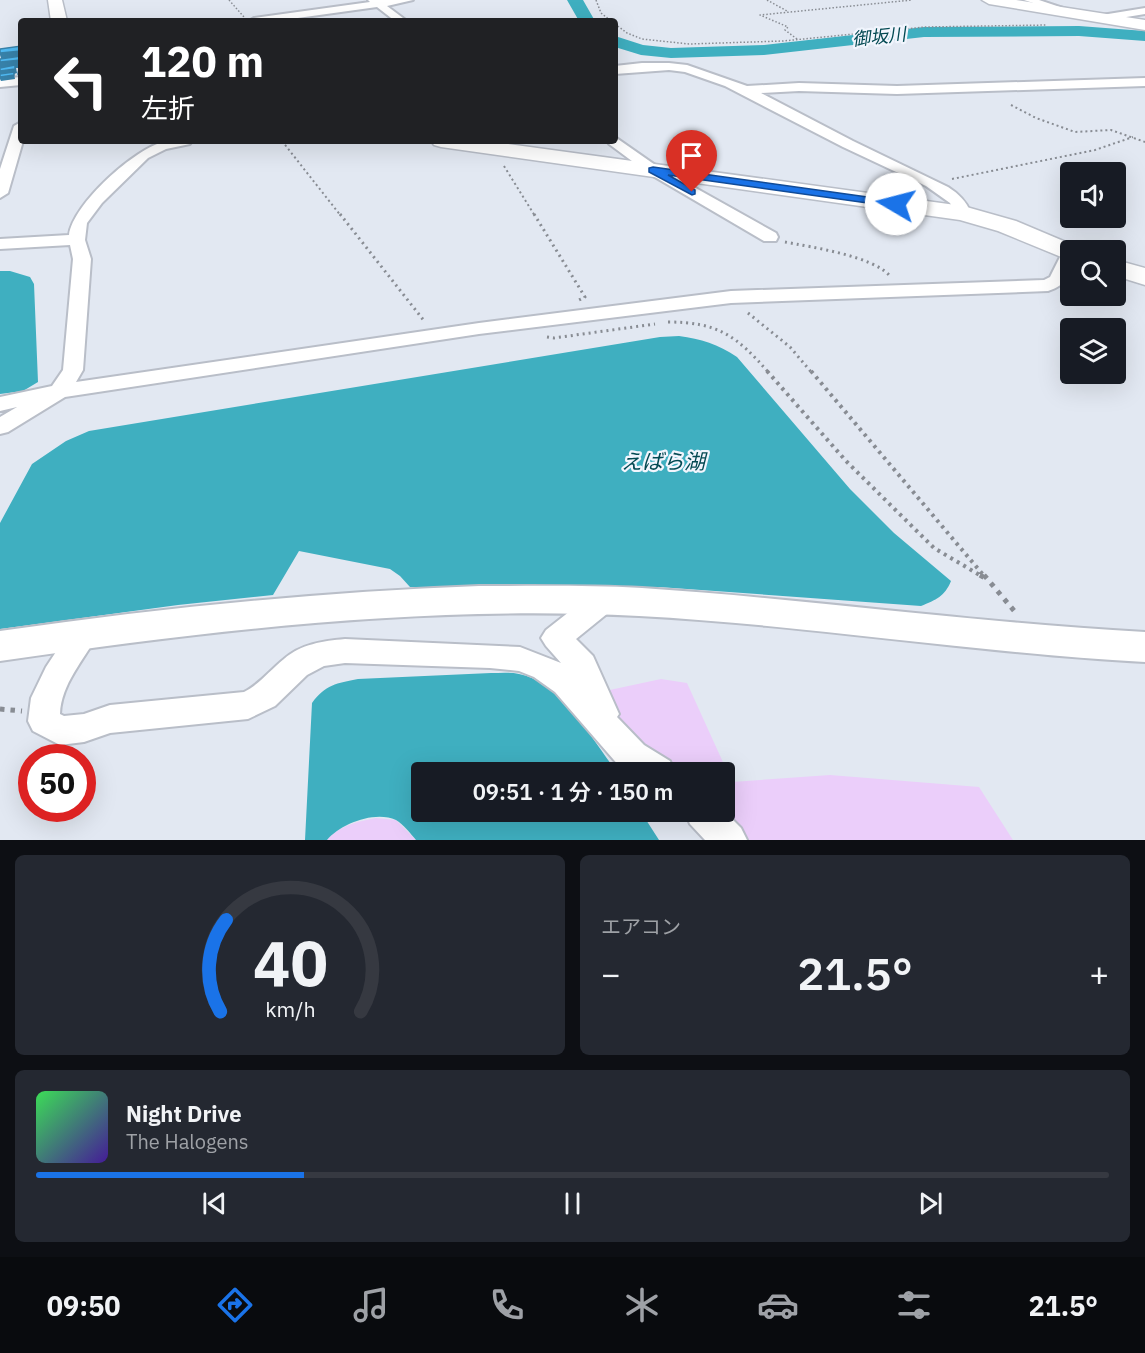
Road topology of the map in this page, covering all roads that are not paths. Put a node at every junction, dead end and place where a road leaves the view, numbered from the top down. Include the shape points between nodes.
1 (55, 0) edge
2 (408, 0) edge
3 (989, 0) edge
4 (1023, 0) edge
5 (1031, 0) edge
6 (376, 2) edge
7 (1006, 3) junction
8 (1145, 11) edge
9 (1080, 15) junction
10 (58, 18) edge
11 (273, 18) edge
12 (398, 18) edge
13 (1102, 18) junction
14 (1124, 21) junction
15 (1145, 25) edge
16 (1145, 31) edge
17 (618, 70) edge
18 (18, 81) edge
19 (1145, 82) edge
20 (0, 83) edge
21 (748, 90) junction
22 (18, 136) edge
23 (171, 144) edge
24 (464, 144) edge
25 (618, 144) edge
26 (653, 170) junction
27 (0, 193) edge
28 (963, 213) junction
29 (770, 237) road end
30 (77, 240) junction
31 (0, 244) edge
32 (1060, 249) edge
33 (1126, 271) edge
34 (1060, 274) edge
35 (1145, 277) edge
36 (59, 391) junction
37 (0, 404) edge
38 (0, 427) edge
39 (603, 601) junction
40 (83, 633) junction
41 (0, 646) edge
42 (1145, 647) edge
43 (612, 731) junction
44 (642, 762) edge
45 (712, 822) edge
46 (729, 840) edge

1 - 10 main road
2 - 6 street
3 - 7 main road
4 - 7 street
5 - 9 street
6 - 11 street
6 - 12 street
7 - 9 main road
8 - 13 street
9 - 13 main road
13 - 14 main road
14 - 15 main road
14 - 16 street
17 - 21 street via 675,66
18 - 20 street
19 - 21 street via 897,90
21 - 28 street via 931,183 956,200
22 - 27 street
23 - 30 street via 143,155 86,213 79,223
24 - 26 main road
25 - 26 street
26 - 28 main road
26 - 29 street
28 - 32 main road
30 - 31 street
30 - 36 street via 82,259 73,370
33 - 35 main road
34 - 36 street via 1048,285 731,297 510,323
36 - 37 street
36 - 38 street
39 - 40 street via 518,599 295,609
39 - 42 street via 761,610 1040,640
39 - 43 street via 556,638 582,665
40 - 41 street
40 - 43 street via 43,709 44,721 60,731 110,719 248,705 264,697 296,666 319,654 345,651 520,659 545,668 566,683
43 - 44 street
45 - 46 street

